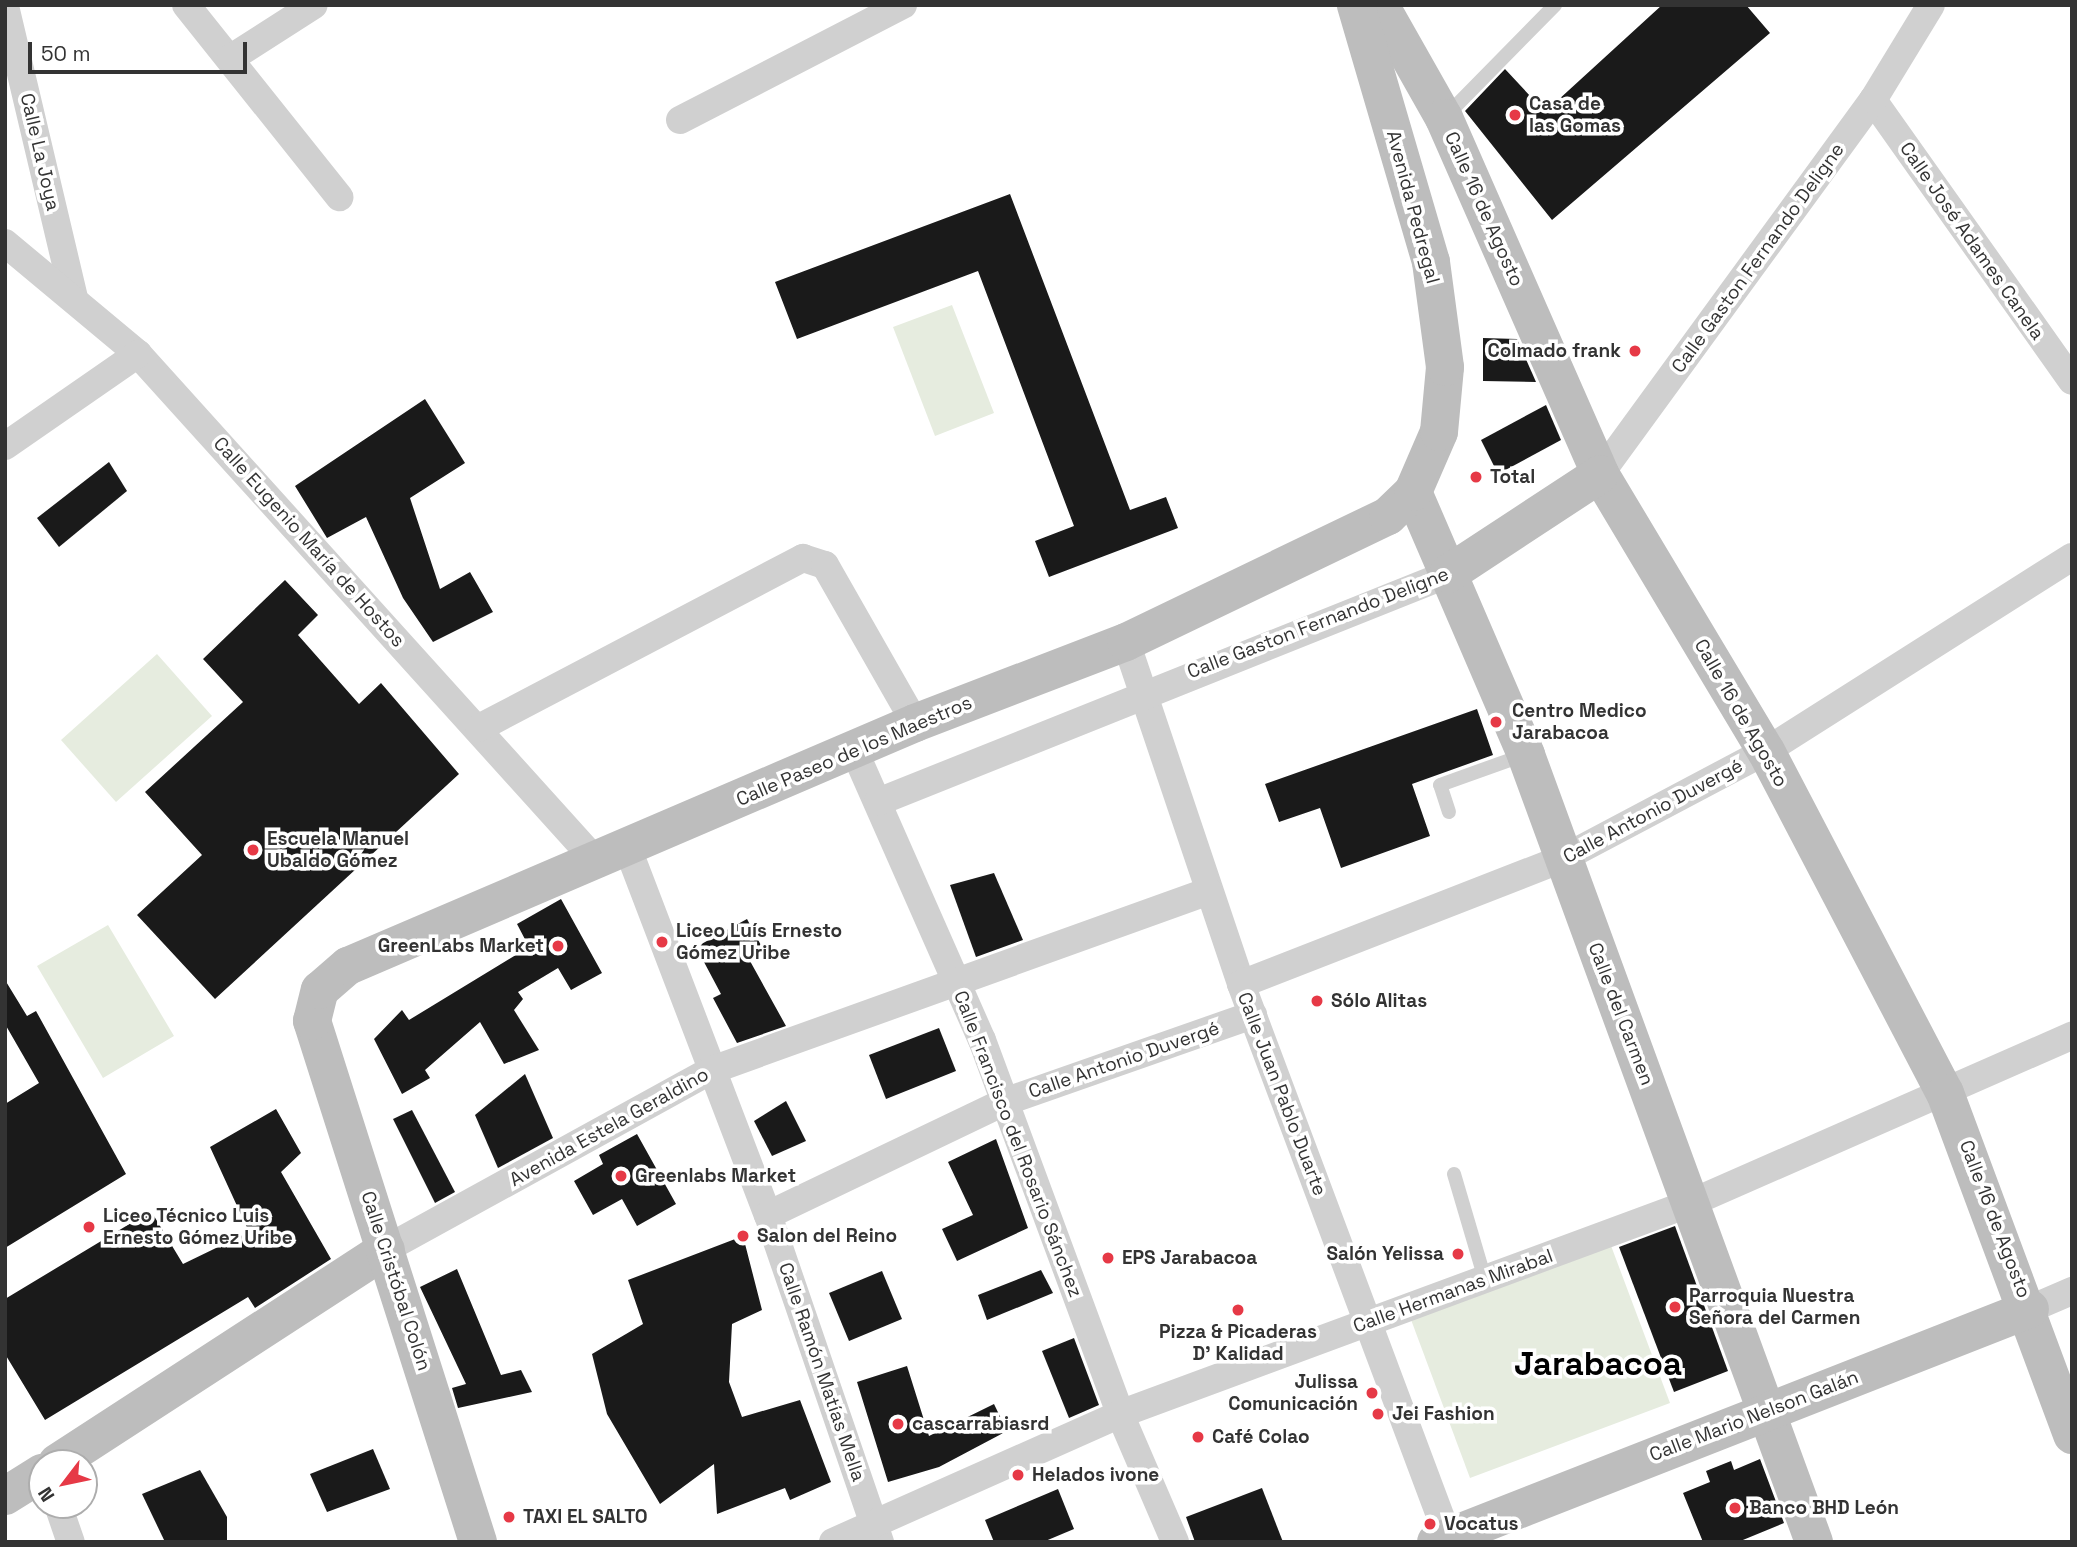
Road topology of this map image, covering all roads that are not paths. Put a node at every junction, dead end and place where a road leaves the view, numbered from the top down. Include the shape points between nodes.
1 (186, 5) edge
2 (314, 5) edge
3 (902, 5) edge
4 (1356, 5) edge
5 (1380, 5) edge
6 (1555, 5) edge
7 (1931, 5) edge
8 (5, 6) edge
9 (231, 58) junction
10 (1873, 100) junction
11 (1444, 118) junction
12 (680, 120) dead end
13 (339, 197) dead end
14 (5, 243) edge
15 (74, 297) junction
16 (138, 354) junction
17 (2072, 381) edge
18 (5, 446) edge
19 (1600, 474) junction
20 (1413, 492) junction
21 (2072, 558) edge
22 (1448, 574) junction
23 (1126, 642) junction
24 (1142, 691) junction
25 (915, 723) junction
26 (479, 728) junction
27 (853, 750) junction
28 (1766, 751) junction
29 (1526, 755) junction
30 (878, 802) junction
31 (1449, 811) dead end
32 (611, 855) junction
33 (1562, 859) junction
34 (1209, 891) junction
35 (957, 984) junction
36 (1241, 984) junction
37 (1253, 1016) junction
38 (312, 1021) joint
39 (2072, 1036) edge
40 (712, 1070) junction
41 (1945, 1093) junction
42 (1004, 1102) junction
43 (1454, 1174) dead end
44 (1693, 1202) junction
45 (768, 1215) junction
46 (386, 1249) junction
47 (1485, 1279) junction
48 (2072, 1291) edge
49 (2030, 1308) junction
50 (1367, 1322) junction
51 (1770, 1408) junction
52 (1120, 1414) junction
53 (2072, 1435) edge
54 (79, 1449) edge
55 (28, 1482) edge
56 (5, 1496) edge
57 (63, 1519) edge
58 (876, 1532) edge
59 (1445, 1540) edge
60 (71, 1542) edge
61 (478, 1542) edge
62 (833, 1542) edge
63 (1175, 1542) edge
64 (1814, 1542) edge

1 - 9 street
2 - 9 street
3 - 12 street
4 - 20 street, Avenida Pedregal via 1432,262 1445,367 1439,432
5 - 11 street, Calle 16 de Agosto
6 - 11 lane
7 - 10 street, Calle Gaston Fernando Deligne
8 - 15 street, Calle La Joya
9 - 13 street
10 - 17 street, Calle José Adames Canela
10 - 19 street, Calle Gaston Fernando Deligne
11 - 19 street, Calle 16 de Agosto
14 - 15 street, Calle Eugenio María de Hostos
15 - 16 street, Calle Eugenio María de Hostos
16 - 18 street
16 - 26 street, Calle Eugenio María de Hostos
19 - 22 street, Calle Gaston Fernando Deligne
19 - 28 street, Calle 16 de Agosto
20 - 22 street, Calle del Carmen
20 - 23 street, Calle Paseo de los Maestros via 1361,532
21 - 28 street, Calle Antonio Duvergé
22 - 24 street, Calle Gaston Fernando Deligne
22 - 29 street, Calle del Carmen
23 - 24 street, Calle Juan Pablo Duarte
23 - 25 street, Calle Paseo de los Maestros
24 - 30 street, Calle Gaston Fernando Deligne
24 - 34 street, Calle Juan Pablo Duarte
25 - 26 street via 825,565 803,558
25 - 27 street, Calle Paseo de los Maestros
26 - 32 street, Calle Eugenio María de Hostos
27 - 30 street, Calle Francisco del Rosario Sánchez
27 - 32 street, Calle Paseo de los Maestros
28 - 33 street, Calle Antonio Duvergé
28 - 41 street, Calle 16 de Agosto
29 - 31 lane via 1440,785
29 - 33 street, Calle del Carmen
30 - 35 street, Calle Francisco del Rosario Sánchez
32 - 38 street, Calle Paseo de los Maestros via 348,966 320,990
32 - 40 street, Calle Ramón Matías Mella
33 - 36 street, Calle Antonio Duvergé
33 - 44 street, Calle del Carmen
34 - 35 street, Avenida Estela Geraldino
34 - 36 street, Calle Juan Pablo Duarte
35 - 40 street, Avenida Estela Geraldino
35 - 42 street, Calle Francisco del Rosario Sánchez
36 - 37 street, Calle Juan Pablo Duarte
37 - 42 street, Calle Antonio Duvergé
37 - 50 street, Calle Juan Pablo Duarte
38 - 46 street, Calle Cristóbal Colón
39 - 41 street, Calle Hermanas Mirabal
40 - 45 street, Calle Ramón Matías Mella
40 - 46 street, Avenida Estela Geraldino
41 - 44 street, Calle Hermanas Mirabal
41 - 49 street, Calle 16 de Agosto
42 - 45 street, Calle Antonio Duvergé
42 - 52 street, Calle Francisco del Rosario Sánchez
43 - 47 lane
44 - 47 street, Calle Hermanas Mirabal
44 - 51 street, Calle del Carmen
45 - 58 street, Calle Ramón Matías Mella
46 - 54 street, Avenida Estela Geraldino
46 - 61 street, Calle Cristóbal Colón
47 - 50 street, Calle Hermanas Mirabal
48 - 49 street, Calle Mario Nelson Galán
49 - 51 street, Calle Mario Nelson Galán
49 - 53 street, Calle 16 de Agosto
50 - 52 street, Calle Hermanas Mirabal
50 - 59 street, Calle Juan Pablo Duarte
51 - 59 street, Calle Mario Nelson Galán
51 - 64 street, Calle del Carmen
52 - 58 street, Calle Hermanas Mirabal
52 - 63 street, Calle Francisco del Rosario Sánchez
55 - 56 street
57 - 60 street
58 - 62 street, Calle Hermanas Mirabal

